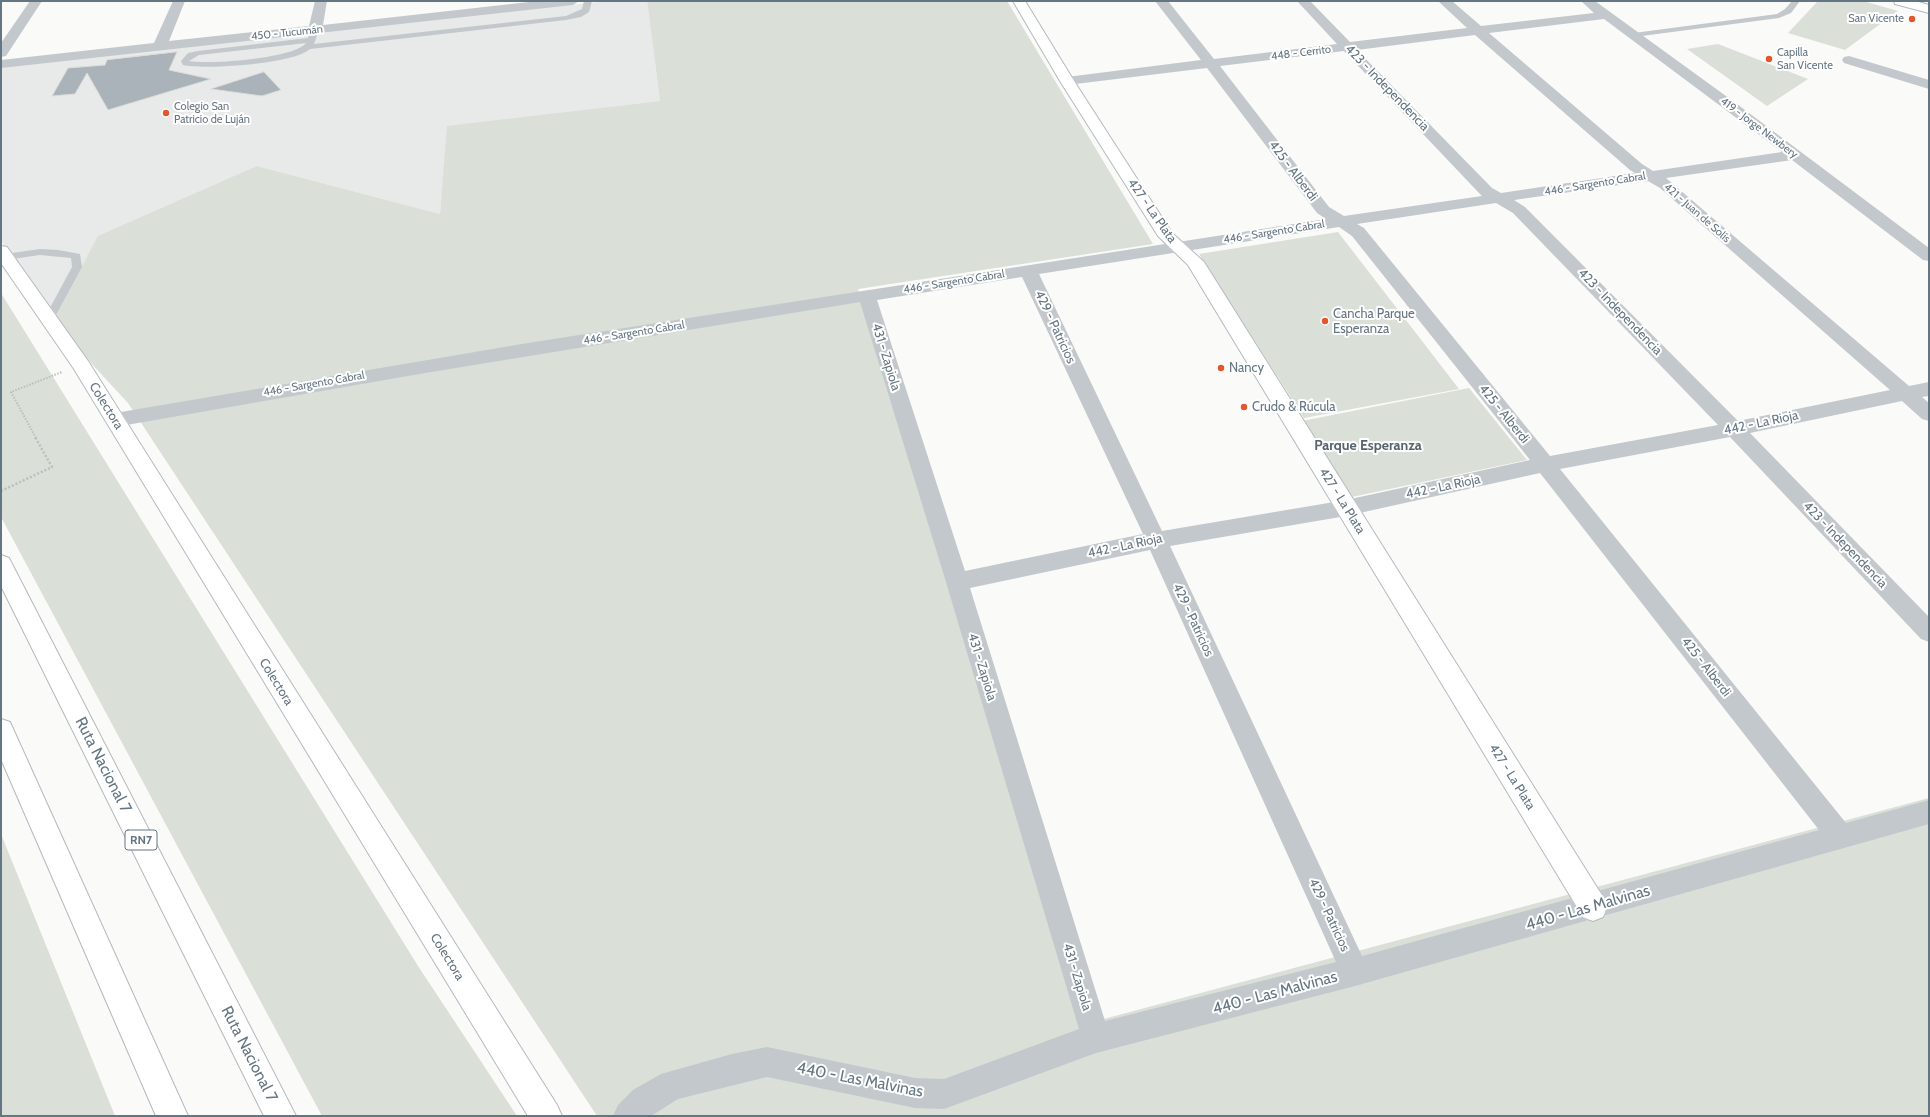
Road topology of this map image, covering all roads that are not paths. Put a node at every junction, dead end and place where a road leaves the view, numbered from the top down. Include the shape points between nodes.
1 (36, 1) edge
2 (179, 1) edge
3 (321, 1) edge
4 (453, 1) edge
5 (573, 1) edge
6 (588, 1) edge
7 (1019, 1) edge
8 (1161, 1) edge
9 (1303, 1) edge
10 (1444, 1) edge
11 (1587, 1) edge
12 (1796, 1) edge
13 (1900, 1) edge
14 (1922, 1) edge
15 (1929, 3) edge
16 (1929, 9) edge
17 (451, 15) junction
18 (1607, 15) junction
19 (1480, 31) junction
20 (1634, 35) junction
21 (312, 39) junction
22 (160, 46) junction
23 (1348, 47) junction
24 (1, 53) edge
25 (1849, 60) dead end
26 (1, 64) edge
27 (1211, 64) junction
28 (1067, 81) junction
29 (1929, 84) edge
30 (1795, 155) junction
31 (1650, 176) junction
32 (1500, 199) junction
33 (1342, 221) junction
34 (1177, 247) junction
35 (3, 254) edge
36 (1929, 256) edge
37 (1028, 270) junction
38 (867, 296) junction
39 (49, 319) junction
40 (1929, 389) edge
41 (1905, 393) junction
42 (1929, 414) edge
43 (115, 420) junction
44 (1734, 429) junction
45 (1545, 464) junction
46 (1346, 508) junction
47 (1156, 540) junction
48 (1, 564) edge
49 (957, 582) junction
50 (1929, 632) edge
51 (1, 730) edge
52 (1929, 812) edge
53 (1840, 836) junction
54 (1593, 907) junction
55 (1355, 972) junction
56 (1096, 1038) junction
57 (172, 1116) edge
58 (280, 1116) edge
59 (546, 1116) edge
60 (629, 1116) edge

1 - 24 street
2 - 22 street
3 - 21 street
4 - 17 street
5 - 17 street, 450 - Tucumán
6 - 21 lane via 586,10 566,18
7 - 28 main road, 427 - La Plata
8 - 27 street, 425 - Alberdi
9 - 23 street, 423 - Independencia
10 - 19 street, 421 - Juan de Solís
11 - 18 street, 419 - Jorge Newbery
12 - 20 lane via 1788,11 1779,16
13 - 16 main road
14 - 15 main road
17 - 21 street, 450 - Tucumán
18 - 19 street, 448 - Cerrito
18 - 20 street, 419 - Jorge Newbery
19 - 23 street, 448 - Cerrito
19 - 31 street, 421 - Juan de Solís via 1636,167
20 - 30 street, 419 - Jorge Newbery
21 - 21 lane via 198,53 185,61 190,65 202,65 264,59 300,52
21 - 22 street, 450 - Tucumán
22 - 26 street, 450 - Tucumán
23 - 27 street, 448 - Cerrito
23 - 32 street, 423 - Independencia via 1486,191
25 - 29 street
27 - 28 street, 448 - Cerrito
27 - 33 street, 425 - Alberdi via 1323,210
28 - 34 main road, 427 - La Plata via 1166,236
30 - 31 street, 446 - Sargento Cabral
30 - 36 street, 419 - Jorge Newbery
31 - 32 street, 446 - Sargento Cabral
31 - 41 street, 421 - Juan de Solís via 1666,185
32 - 33 street, 446 - Sargento Cabral
32 - 44 street, 423 - Independencia via 1519,210
33 - 34 street, 446 - Sargento Cabral
33 - 45 street, 425 - Alberdi via 1358,232
34 - 37 street, 446 - Sargento Cabral
34 - 46 main road, 427 - La Plata via 1195,262
35 - 39 main road, Colectora
35 - 39 lane via 58,252 76,256 76,267
37 - 38 street, 446 - Sargento Cabral
37 - 47 street, 429 - Patricios
38 - 43 street, 446 - Sargento Cabral via 339,380
38 - 49 street, 431 - Zapiola
39 - 43 main road, Colectora
40 - 41 street, 442 - La Rioja
41 - 42 street, 421 - Juan de Solís
41 - 44 street, 442 - La Rioja
43 - 59 main road, Colectora
44 - 45 street, 442 - La Rioja
44 - 50 street, 423 - Independencia
45 - 46 street, 442 - La Rioja
45 - 53 street, 425 - Alberdi
46 - 47 street, 442 - La Rioja
46 - 54 main road, 427 - La Plata
47 - 49 street, 442 - La Rioja
47 - 55 street, 429 - Patricios
48 - 58 main road, Ruta Nacional 7 / RN7
49 - 56 street, 431 - Zapiola
51 - 57 main road
52 - 53 street, 440 - Las Malvinas
53 - 54 street, 440 - Las Malvinas
54 - 55 street, 440 - Las Malvinas
55 - 56 street, 440 - Las Malvinas
56 - 60 street, 440 - Las Malvinas via 944,1094 915,1093 767,1062 672,1085 644,1101

